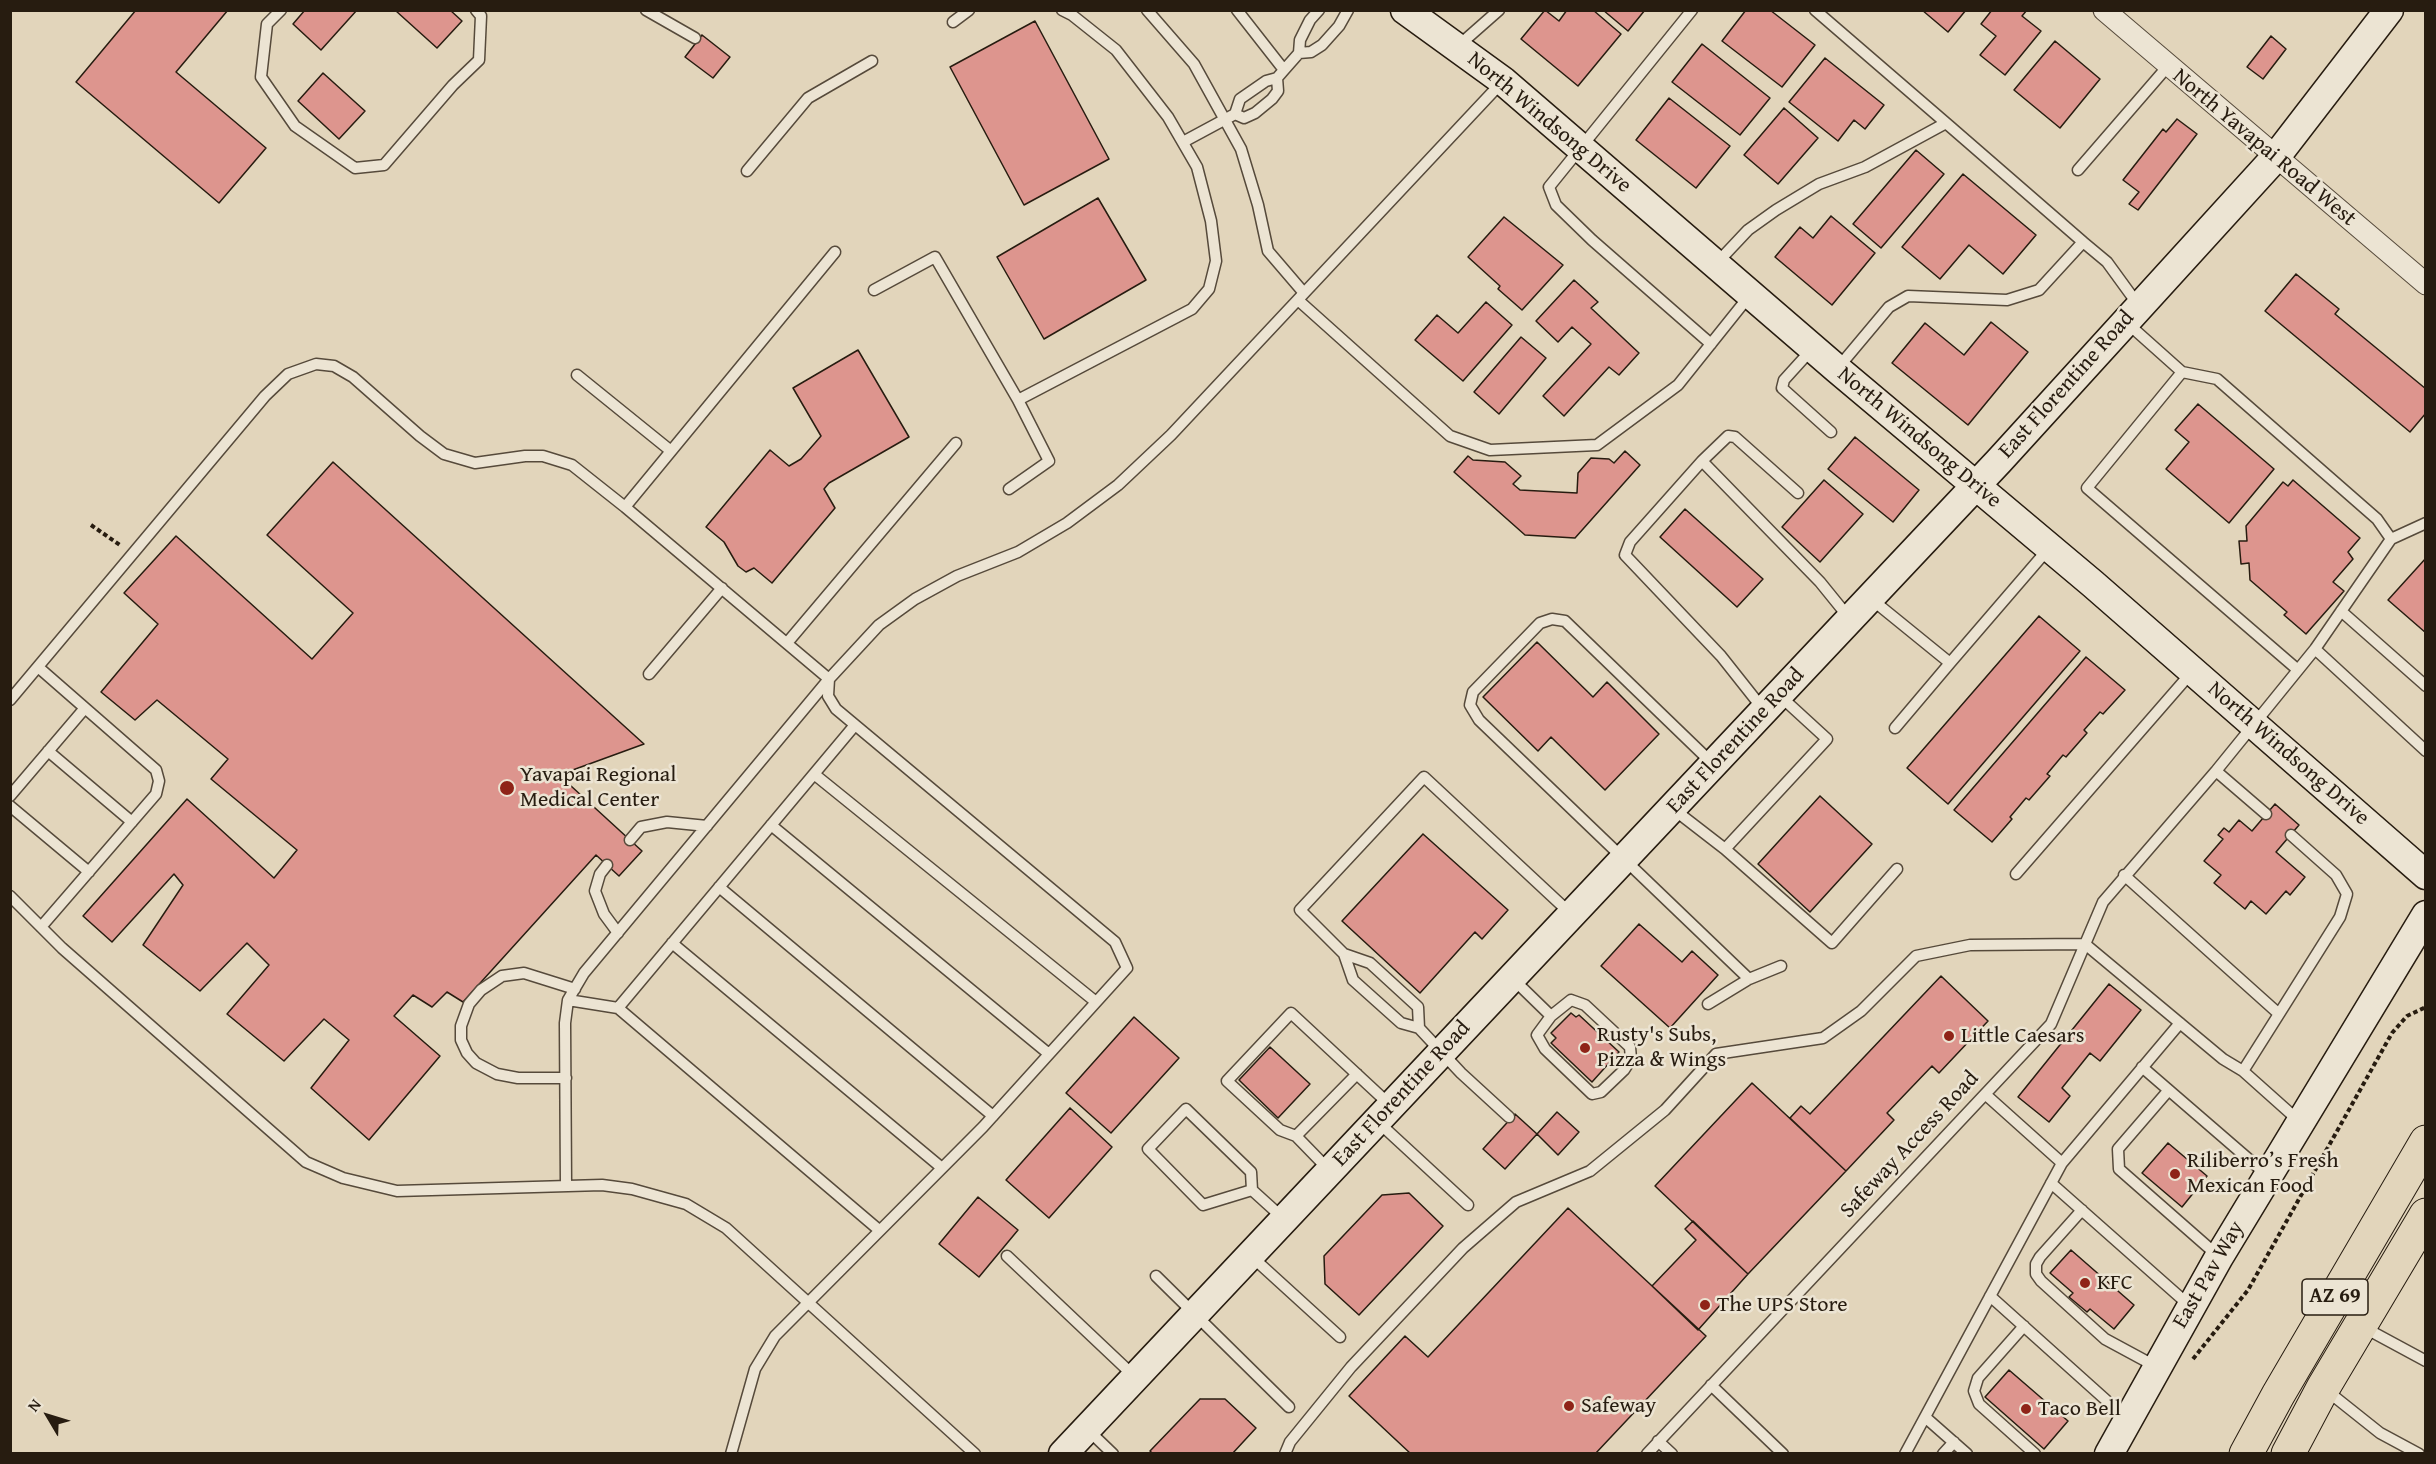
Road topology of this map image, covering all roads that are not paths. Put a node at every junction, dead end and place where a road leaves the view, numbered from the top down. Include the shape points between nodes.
1 (281, 10) edge
2 (476, 10) edge
3 (646, 10) edge
4 (969, 10) edge
5 (1062, 10) edge
6 (1148, 10) edge
7 (1237, 10) edge
8 (1319, 10) edge
9 (1348, 10) edge
10 (1404, 10) edge
11 (1499, 10) edge
12 (1692, 10) edge
13 (1815, 10) edge
14 (2104, 10) edge
15 (2389, 10) edge
16 (953, 22) dead end
17 (694, 38) dead end
18 (1457, 47) junction
19 (1299, 53) junction
20 (872, 61) dead end
21 (2168, 66) junction
22 (1281, 74) junction
23 (1503, 81) junction
24 (1235, 114) junction
25 (1224, 120) junction
26 (1946, 123) junction
27 (1183, 142) junction
28 (1580, 147) junction
29 (2275, 158) junction
30 (2078, 170) dead end
31 (747, 171) dead end
32 (2084, 242) junction
33 (835, 252) dead end
34 (1716, 264) junction
35 (2426, 284) edge
36 (874, 290) dead end
37 (1750, 294) junction
38 (1301, 296) junction
39 (2132, 314) junction
40 (1711, 344) junction
41 (1813, 348) junction
42 (1837, 369) junction
43 (2182, 372) junction
44 (577, 375) dead end
45 (1018, 400) junction
46 (1832, 432) dead end
47 (956, 443) dead end
48 (671, 452) junction
49 (1702, 460) junction
50 (1976, 485) junction
51 (1009, 489) dead end
52 (1798, 493) dead end
53 (625, 507) junction
54 (2426, 523) edge
55 (2391, 539) junction
56 (2050, 548) junction
57 (722, 588) junction
58 (1870, 598) junction
59 (2341, 611) junction
60 (1850, 619) junction
61 (787, 643) junction
62 (2315, 649) junction
63 (1950, 663) junction
64 (38, 668) junction
65 (2298, 670) junction
66 (2192, 671) junction
67 (649, 674) dead end
68 (830, 679) junction
69 (2426, 686) edge
70 (10, 700) edge
71 (1772, 702) junction
72 (85, 708) junction
73 (2253, 724) junction
74 (855, 725) junction
75 (1895, 728) dead end
76 (2426, 751) edge
77 (48, 752) junction
78 (1713, 764) junction
79 (2216, 771) junction
80 (814, 774) junction
81 (10, 796) edge
82 (10, 806) edge
83 (1672, 808) junction
84 (2266, 814) dead end
85 (132, 822) junction
86 (771, 825) junction
87 (707, 826) junction
88 (2291, 835) dead end
89 (630, 840) dead end
90 (1725, 849) junction
91 (1625, 858) junction
92 (607, 865) dead end
93 (1897, 868) dead end
94 (89, 872) junction
95 (2016, 874) dead end
96 (2124, 875) junction
97 (2426, 875) edge
98 (719, 887) junction
99 (10, 896) edge
100 (1571, 914) junction
101 (2426, 915) edge
102 (42, 927) junction
103 (618, 933) junction
104 (672, 943) junction
105 (2085, 944) junction
106 (1344, 954) junction
107 (1781, 966) dead end
108 (1512, 978) junction
109 (1749, 979) junction
110 (575, 989) junction
111 (568, 1000) junction
112 (1096, 1002) junction
113 (1708, 1004) dead end
114 (618, 1008) junction
115 (2279, 1014) junction
116 (1551, 1016) junction
117 (2180, 1023) junction
118 (1419, 1028) junction
119 (1442, 1052) junction
120 (1049, 1054) junction
121 (2142, 1067) junction
122 (2243, 1071) junction
123 (1357, 1074) junction
124 (566, 1078) junction
125 (2168, 1091) junction
126 (1985, 1094) junction
127 (1384, 1113) junction
128 (993, 1116) junction
129 (1509, 1117) dead end
130 (2300, 1121) junction
131 (1296, 1136) junction
132 (2426, 1142) edge
133 (2062, 1163) junction
134 (942, 1168) junction
135 (1330, 1170) junction
136 (2267, 1175) junction
137 (2051, 1183) junction
138 (566, 1186) junction
139 (1252, 1190) junction
140 (1467, 1205) dead end
141 (2082, 1210) junction
142 (2426, 1215) edge
143 (1284, 1219) junction
144 (879, 1230) junction
145 (1250, 1255) junction
146 (1007, 1256) dead end
147 (2219, 1257) junction
148 (1156, 1276) dead end
149 (1990, 1296) junction
150 (808, 1302) junction
151 (2191, 1307) junction
152 (1193, 1315) junction
153 (2024, 1326) junction
154 (2360, 1326) junction
155 (1340, 1337) dead end
156 (2426, 1361) edge
157 (2157, 1367) junction
158 (1135, 1377) junction
159 (1711, 1385) junction
160 (2323, 1388) junction
161 (1289, 1407) dead end
162 (1925, 1417) junction
163 (2128, 1419) junction
164 (1087, 1428) junction
165 (1658, 1441) junction
166 (1954, 1442) junction
167 (1286, 1453) edge
168 (730, 1454) edge
169 (975, 1454) edge
170 (1063, 1454) edge
171 (1113, 1454) edge
172 (1647, 1454) edge
173 (1672, 1454) edge
174 (1783, 1454) edge
175 (1905, 1454) edge
176 (1943, 1454) edge
177 (1966, 1454) edge
178 (2035, 1454) edge
179 (2109, 1454) edge
180 (2246, 1454) edge
181 (2288, 1454) edge
182 (2419, 1454) edge

1 - 2 lane via 267,24 261,77 295,126 355,168 384,165 479,60 482,16
3 - 17 lane
4 - 16 lane
5 - 27 lane via 1116,50
6 - 25 lane via 1194,64
7 - 22 lane
8 - 19 lane via 1300,39
9 - 19 lane via 1322,45
10 - 18 street, North Windsong Drive
11 - 18 lane
12 - 28 lane
13 - 26 lane
14 - 21 street, North Yavapai Road West
15 - 29 street, East Florentine Road
18 - 23 street, North Windsong Drive
19 - 22 lane
20 - 31 lane via 808,98
21 - 29 street, North Yavapai Road West
21 - 30 lane
22 - 24 lane via 1240,99
22 - 24 lane via 1272,99 1244,118
23 - 28 street, North Windsong Drive
23 - 38 lane
24 - 25 lane
25 - 27 lane
25 - 38 lane via 1241,150 1268,251
26 - 32 lane
26 - 34 lane via 1865,167 1819,184 1776,210 1748,230
27 - 45 lane via 1197,166 1211,221 1216,261 1209,289 1192,309
28 - 34 street, North Windsong Drive
28 - 40 lane via 1549,187 1556,205
29 - 35 street, North Yavapai Road West
29 - 39 street, East Florentine Road
32 - 39 lane via 2108,262
32 - 42 lane via 2039,290 2007,300 1908,297 1889,307
33 - 48 lane
34 - 37 street, North Windsong Drive
36 - 45 lane via 935,257
37 - 40 lane
37 - 41 street, North Windsong Drive
38 - 40 lane via 1450,436 1490,450 1597,445 1678,385
38 - 68 lane via 1171,435 1118,485 1067,523 1018,552 957,576 915,599 879,625
39 - 43 lane
39 - 50 street, East Florentine Road
41 - 42 street, North Windsong Drive
41 - 46 lane via 1784,380 1782,388
42 - 50 street, North Windsong Drive
43 - 55 lane via 2217,379 2377,519
43 - 65 lane via 2087,488
44 - 48 lane
45 - 51 lane via 1049,461
47 - 61 lane
48 - 53 lane
49 - 52 lane via 1728,436 1735,436
49 - 60 lane via 1820,582
49 - 71 lane via 1630,542 1625,555 1721,656
50 - 56 street, North Windsong Drive
50 - 58 street, East Florentine Road
53 - 57 lane
53 - 64 lane via 572,465 543,456 475,463 444,454 353,377 334,366 316,364 288,374 265,396
54 - 55 lane
55 - 59 lane, Safeway Access Road
56 - 63 lane
56 - 66 street, North Windsong Drive
57 - 61 lane
57 - 67 lane
58 - 60 street, East Florentine Road
58 - 63 lane
59 - 62 lane, Safeway Access Road
59 - 69 lane
60 - 71 street, East Florentine Road
61 - 68 lane
62 - 65 lane, Safeway Access Road
62 - 76 lane
63 - 75 lane
64 - 70 lane
64 - 72 lane
65 - 73 lane, Safeway Access Road
66 - 73 street, North Windsong Drive
66 - 95 lane
68 - 74 lane via 828,696 836,709
68 - 87 lane
71 - 78 street, East Florentine Road
71 - 90 lane via 1827,739
72 - 77 lane
72 - 85 lane via 156,770 156,794
73 - 79 lane, Safeway Access Road
73 - 97 street, North Windsong Drive
74 - 80 lane
74 - 112 lane via 1115,942 1127,968
77 - 81 lane
77 - 85 lane
78 - 83 street, East Florentine Road
78 - 91 lane via 1565,621 1539,623 1473,692 1470,705 1479,720
79 - 84 lane
79 - 96 lane, Safeway Access Road
80 - 86 lane
80 - 112 lane
82 - 94 lane
83 - 90 lane
83 - 91 street, East Florentine Road
85 - 94 lane
86 - 98 lane
86 - 120 lane
87 - 89 lane via 667,822 641,827
87 - 103 lane
88 - 115 lane via 2336,875 2348,894 2340,917
90 - 93 lane via 1832,943
91 - 100 street, East Florentine Road
91 - 109 lane
92 - 103 lane via 595,891 604,914
94 - 102 lane
96 - 105 lane, Safeway Access Road via 2103,902
96 - 115 lane
98 - 104 lane
98 - 128 lane
99 - 102 lane
100 - 106 lane via 1424,777 1300,910
100 - 108 street, East Florentine Road
101 - 130 street, East Pav Way
102 - 138 lane via 306,1162 342,1178 397,1191
103 - 110 lane
104 - 114 lane
104 - 134 lane
105 - 117 lane
105 - 126 lane, Safeway Access Road via 2051,1024
105 - 167 lane via 1970,945 1916,956 1861,1011 1823,1038 1716,1054 1665,1110 1590,1171 1516,1202 1463,1248 1352,1367 1290,1442
106 - 118 lane via 1353,980 1401,1023
106 - 118 lane via 1370,963 1418,1007
107 - 109 lane
108 - 116 lane
108 - 119 street, East Florentine Road
109 - 113 lane
110 - 111 lane
110 - 124 lane via 524,973 502,975 469,1004 461,1026 461,1040 467,1053 476,1063 497,1074
111 - 114 lane
111 - 124 lane
112 - 120 lane
114 - 144 lane
115 - 122 lane
116 - 116 lane via 1537,1035 1545,1049 1592,1094 1600,1092 1624,1070 1630,1059 1630,1047 1585,1005 1571,1000
117 - 121 lane
117 - 122 lane
118 - 119 lane
119 - 127 street, East Florentine Road
119 - 129 lane
120 - 128 lane
121 - 125 lane
121 - 133 lane
122 - 130 lane
123 - 127 lane
123 - 131 lane
123 - 131 lane via 1292,1013 1227,1082 1280,1130
124 - 138 lane
125 - 136 lane
125 - 147 lane via 2118,1149 2119,1169
126 - 133 lane
126 - 159 lane, Safeway Access Road
127 - 135 street, East Florentine Road
127 - 140 lane
128 - 134 lane
130 - 136 street, East Pav Way
131 - 135 lane
132 - 180 main road, AZ 69
133 - 137 lane
134 - 144 lane
135 - 143 street, East Florentine Road
136 - 147 street, East Pav Way
137 - 141 lane
137 - 149 lane
138 - 150 lane via 632,1189 686,1204 726,1228
139 - 139 lane via 1251,1172 1186,1109 1148,1149 1203,1205
139 - 143 lane
141 - 151 lane
141 - 157 lane via 2040,1257 2036,1274 2105,1339
142 - 154 main road, AZ 69
143 - 145 street, East Florentine Road
144 - 150 lane
145 - 152 street, East Florentine Road
145 - 155 lane
146 - 158 lane
147 - 151 street, East Pav Way
148 - 152 lane
149 - 153 lane
149 - 162 lane
150 - 168 lane via 775,1336 755,1369
150 - 169 lane
151 - 157 street, East Pav Way
152 - 158 street, East Florentine Road
152 - 161 lane
153 - 163 lane
153 - 178 lane via 1978,1378 1974,1391 1979,1404
154 - 156 lane
154 - 160 main road, AZ 69
157 - 163 street, East Pav Way
158 - 164 street, East Florentine Road
159 - 165 lane, Safeway Access Road
159 - 174 lane
160 - 181 main road, AZ 69
160 - 182 lane via 2380,1433
162 - 166 lane
162 - 175 lane
163 - 179 street, East Pav Way
164 - 170 street, East Florentine Road
164 - 171 lane
165 - 172 lane, Safeway Access Road
165 - 173 lane
166 - 176 lane
166 - 177 lane

